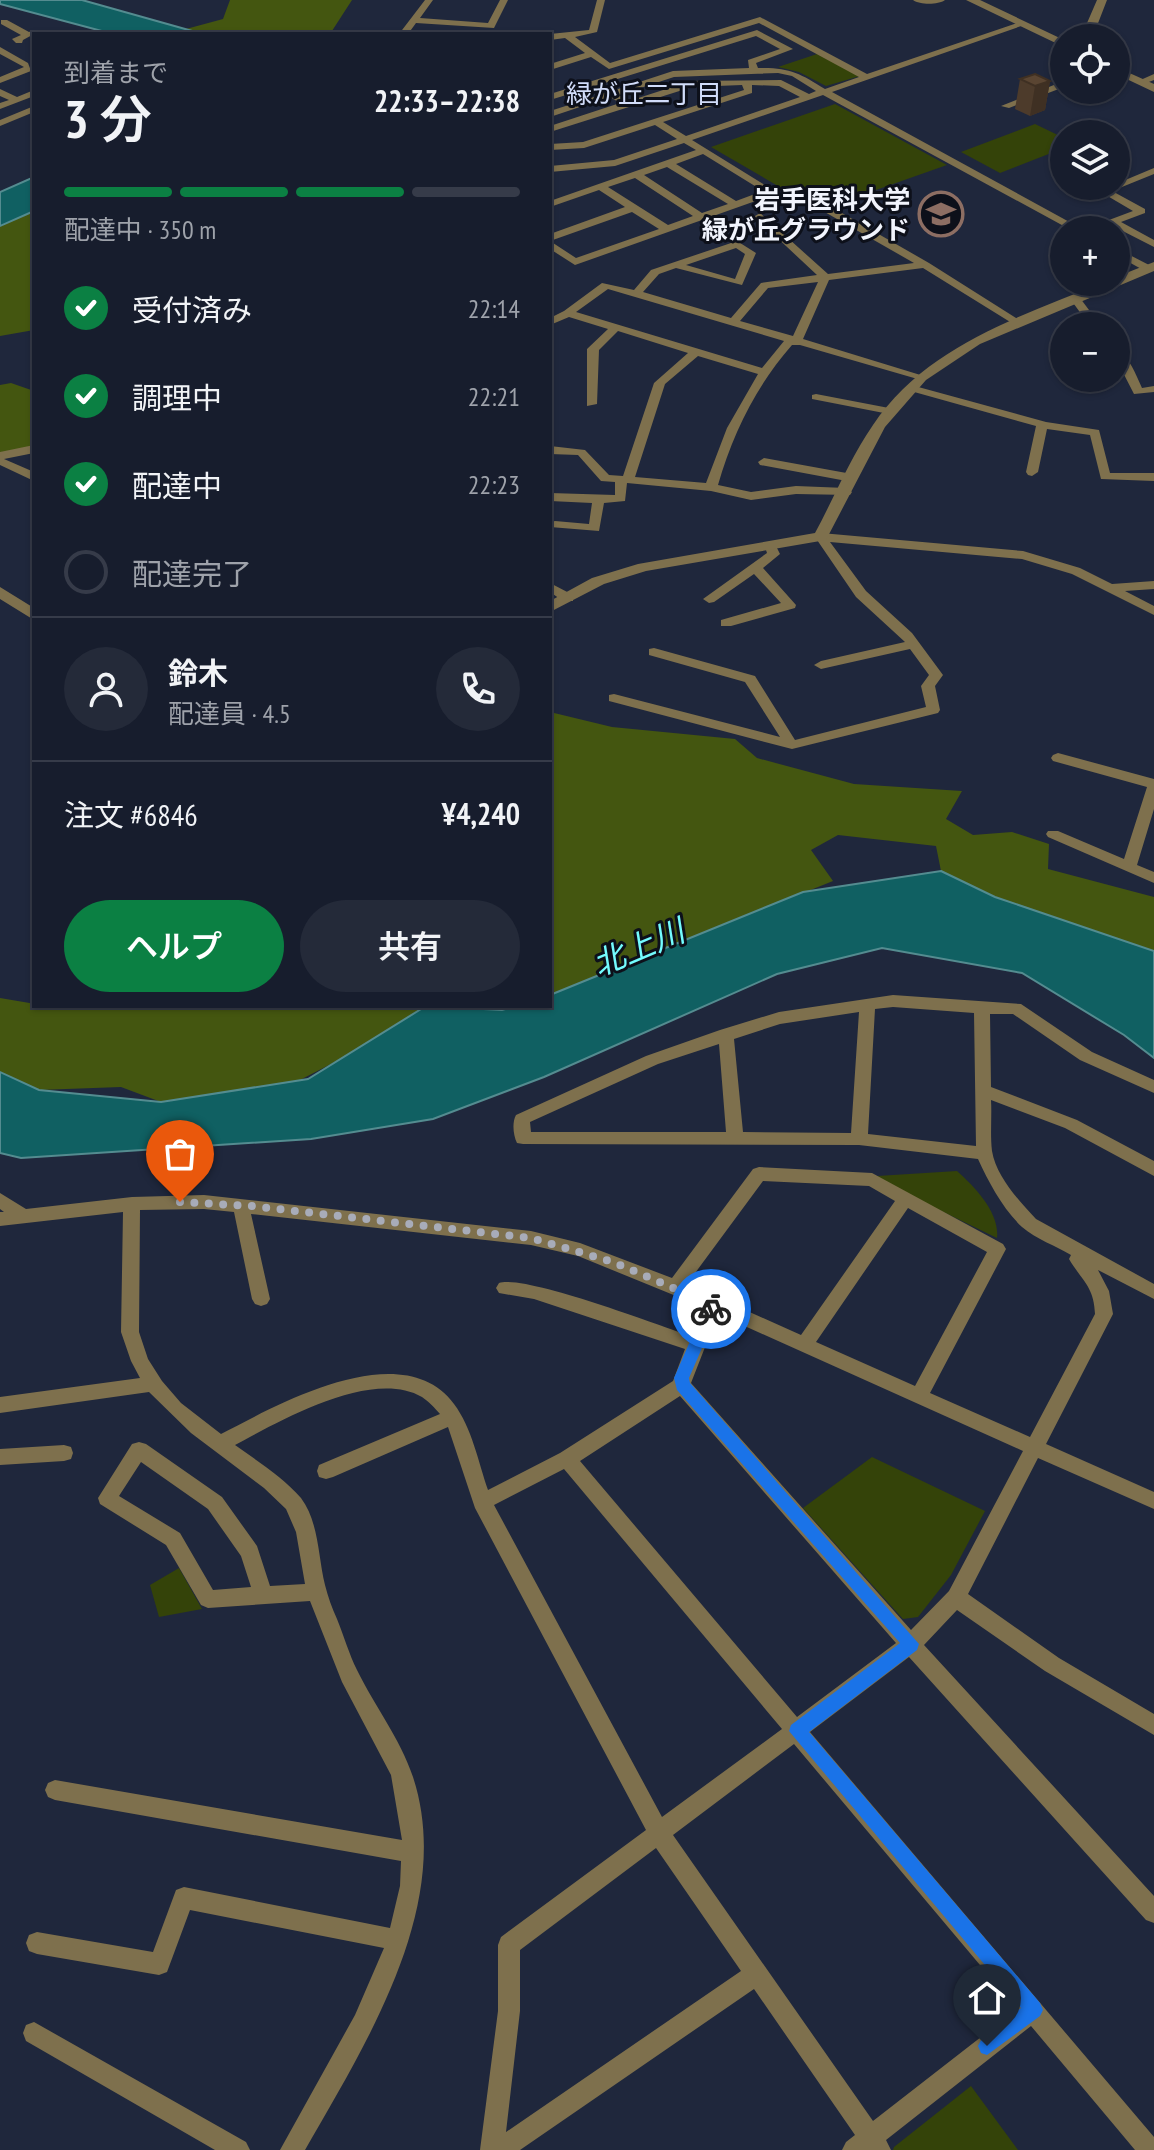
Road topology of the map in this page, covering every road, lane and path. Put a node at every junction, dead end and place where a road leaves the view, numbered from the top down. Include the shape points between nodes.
1 (429, 0) edge
2 (504, 0) edge
3 (601, 0) edge
4 (917, 0) edge
5 (941, 0) edge
6 (971, 0) edge
7 (1102, 0) edge
8 (416, 20) junction
9 (4, 22) dead end
10 (1023, 24) junction
11 (1092, 24) edge
12 (405, 32) edge
13 (565, 34) junction
14 (32, 36) edge
15 (552, 37) edge
16 (1050, 37) edge
17 (0, 50) edge
18 (592, 54) junction
19 (552, 66) edge
20 (30, 68) edge
21 (754, 70) junction
22 (1130, 77) edge
23 (1154, 77) edge
24 (867, 78) junction
25 (0, 80) edge
26 (746, 82) junction
27 (1141, 82) junction
28 (592, 84) junction
29 (1050, 89) edge
30 (1154, 89) edge
31 (0, 92) edge
32 (824, 92) junction
33 (32, 94) edge
34 (611, 94) junction
35 (552, 96) edge
36 (808, 97) junction
37 (17, 100) junction
38 (628, 104) junction
39 (0, 106) edge
40 (1006, 106) dead end
41 (32, 110) edge
42 (552, 113) edge
43 (655, 121) junction
44 (0, 123) edge
45 (552, 128) edge
46 (685, 140) junction
47 (552, 147) edge
48 (703, 151) junction
49 (668, 163) junction
50 (552, 169) edge
51 (1154, 171) edge
52 (636, 174) junction
53 (600, 187) junction
54 (771, 192) junction
55 (552, 203) edge
56 (736, 205) junction
57 (1154, 205) edge
58 (633, 208) junction
59 (1141, 211) junction
60 (760, 216) dead end
61 (1053, 216) edge
62 (701, 217) junction
63 (666, 229) junction
64 (552, 237) edge
65 (1153, 242) edge
66 (552, 245) edge
67 (1130, 258) edge
68 (925, 265) junction
69 (679, 266) junction
70 (1151, 268) edge
71 (825, 277) junction
72 (636, 294) junction
73 (1076, 300) junction
74 (1085, 312) edge
75 (568, 313) junction
76 (552, 321) edge
77 (732, 323) junction
78 (1019, 323) junction
79 (616, 327) junction
80 (793, 342) junction
81 (697, 351) junction
82 (764, 372) junction
83 (1130, 374) edge
84 (916, 382) junction
85 (1154, 389) edge
86 (816, 397) dead end
87 (591, 404) dead end
88 (889, 411) junction
89 (1042, 424) junction
90 (32, 450) edge
91 (552, 450) edge
92 (0, 458) edge
93 (764, 462) dead end
94 (1032, 472) dead end
95 (32, 476) edge
96 (1154, 477) edge
97 (625, 479) junction
98 (849, 485) junction
99 (711, 487) junction
100 (552, 497) edge
101 (598, 500) junction
102 (555, 525) dead end
103 (821, 537) junction
104 (771, 547) junction
105 (755, 567) junction
106 (1154, 585) edge
107 (552, 588) edge
108 (1109, 588) junction
109 (0, 592) edge
110 (568, 598) junction
111 (709, 599) dead end
112 (552, 606) edge
113 (1154, 611) edge
114 (32, 614) edge
115 (726, 623) dead end
116 (913, 644) junction
117 (654, 652) dead end
118 (821, 665) dead end
119 (614, 698) dead end
120 (792, 745) junction
121 (1058, 758) dead end
122 (1154, 785) edge
123 (1053, 834) dead end
124 (1129, 868) junction
125 (1154, 878) edge
126 (867, 1005) junction
127 (982, 1008) junction
128 (726, 1034) junction
129 (1154, 1087) edge
130 (983, 1091) junction
131 (735, 1138) junction
132 (859, 1139) junction
133 (984, 1153) junction
134 (1154, 1169) edge
135 (905, 1199) junction
136 (0, 1200) edge
137 (132, 1204) junction
138 (241, 1205) junction
139 (23, 1216) junction
140 (0, 1219) edge
141 (1052, 1238) junction
142 (675, 1287) junction
143 (505, 1288) dead end
144 (1154, 1292) edge
145 (261, 1299) dead end
146 (713, 1305) junction
147 (805, 1344) junction
148 (696, 1345) junction
149 (152, 1384) junction
150 (682, 1385) junction
151 (919, 1396) junction
152 (0, 1405) edge
153 (452, 1417) junction
154 (221, 1443) junction
155 (1033, 1449) junction
156 (64, 1453) dead end
157 (0, 1457) edge
158 (567, 1459) junction
159 (326, 1471) dead end
160 (1154, 1501) edge
161 (482, 1502) junction
162 (317, 1592) junction
163 (263, 1596) junction
164 (956, 1597) junction
165 (911, 1644) junction
166 (1154, 1725) edge
167 (797, 1731) junction
168 (55, 1790) dead end
169 (659, 1833) junction
170 (412, 1852) junction
171 (1154, 1912) edge
172 (398, 1940) junction
173 (37, 1943) dead end
174 (756, 1974) junction
175 (1034, 2010) junction
176 (34, 2033) dead end
177 (868, 2146) edge
178 (238, 2150) edge
179 (292, 2150) edge
180 (492, 2150) edge
181 (500, 2150) edge
182 (1150, 2150) edge

1 - 8 street
2 - 8 street via 491,26
3 - 13 street via 593,32
4 - 5 street
6 - 10 street
7 - 11 street
8 - 12 street
9 - 14 street via 23,38
10 - 16 street
10 - 24 street
13 - 15 street
13 - 18 street
17 - 20 street
18 - 19 street
18 - 24 street via 609,66 760,20
20 - 25 street
21 - 28 street via 751,62 788,49 757,33
21 - 32 street via 795,74
21 - 34 street via 673,74
22 - 27 street
23 - 27 street
24 - 32 street
26 - 36 street via 771,81
26 - 38 street via 691,84
26 - 43 street via 749,91
27 - 30 street
28 - 34 street
28 - 35 street
29 - 40 street
31 - 37 street
32 - 36 street
32 - 61 street
33 - 37 street
34 - 38 street
34 - 42 street
36 - 46 street
37 - 39 street
38 - 45 street
41 - 44 street
43 - 46 street
43 - 47 street via 584,145
46 - 48 street
46 - 50 street via 615,163
48 - 49 street
48 - 54 street
49 - 52 street
49 - 56 street
51 - 59 street via 1104,191
52 - 53 street
52 - 62 street
53 - 55 street
53 - 58 street
54 - 56 street
54 - 68 street via 785,202 803,195
56 - 62 street
57 - 59 street
58 - 63 street
58 - 64 street
59 - 65 street via 1113,222
60 - 71 street
62 - 63 street
63 - 66 street via 575,262
67 - 70 street
68 - 71 street
68 - 78 street
69 - 69 street via 737,244 751,253 738,283
69 - 72 street via 655,272
70 - 73 street
71 - 77 street via 765,285
71 - 80 street
72 - 75 street via 606,285
72 - 77 street
73 - 74 street
73 - 78 street
75 - 76 street
75 - 79 street
77 - 80 street
78 - 84 street via 975,341
79 - 81 street
79 - 87 street via 593,349
80 - 82 street
80 - 84 street
81 - 82 street
81 - 97 street via 660,383
82 - 99 street via 719,457
83 - 85 street via 1138,392
84 - 88 street
84 - 89 street
86 - 88 street
88 - 98 street
89 - 94 street
89 - 96 street via 1095,432 1105,476
90 - 92 street
91 - 97 street via 581,452 605,478
92 - 95 street
93 - 98 street
97 - 99 street
97 - 101 street via 621,498
98 - 99 street via 751,496
98 - 103 street
100 - 101 street
101 - 102 street via 595,528
103 - 104 street
103 - 108 street via 1023,555 1076,571
103 - 116 street via 861,594
104 - 105 street via 774,554
104 - 110 street via 644,567 598,581
105 - 111 street
105 - 115 street via 790,605
106 - 108 street
107 - 110 street
108 - 113 street
109 - 114 street
110 - 112 street
116 - 118 street
116 - 120 street via 936,675 928,686 933,710
117 - 120 street via 750,679
119 - 120 street
121 - 122 street
122 - 124 street
123 - 124 street
124 - 125 street
126 - 127 street via 893,1001
126 - 128 street via 779,1018
126 - 132 street
127 - 129 street via 1016,1008 1086,1056
127 - 130 street
128 - 131 street
128 - 131 street via 652,1060 522,1119 523,1138
130 - 133 street
130 - 134 street via 1102,1137
131 - 132 street
132 - 133 street
133 - 141 street via 1016,1209
135 - 142 street via 872,1180 759,1174
135 - 147 street
135 - 151 street via 997,1249
136 - 139 street
137 - 138 street
137 - 139 street
137 - 149 street via 130,1332
138 - 142 street via 531,1238 580,1250
138 - 145 street
139 - 140 street
141 - 144 street
141 - 155 street via 1089,1269 1104,1299 1104,1314
142 - 146 street
143 - 148 street via 534,1292
146 - 147 street
146 - 148 street
147 - 151 street
148 - 150 street
149 - 152 street
149 - 154 street via 175,1411
150 - 158 street
150 - 165 street
151 - 155 street
153 - 154 street via 429,1392 384,1382 332,1390
153 - 159 street
153 - 161 street
154 - 162 street via 299,1510
155 - 160 street
155 - 164 street
156 - 157 street
158 - 161 street
158 - 167 street
161 - 169 street
162 - 163 street
162 - 170 street via 351,1680 375,1717 405,1787
163 - 163 street via 208,1599 173,1539 107,1498 139,1450 215,1503 250,1552
164 - 165 street
164 - 166 street via 1065,1675
165 - 167 street
165 - 171 street
167 - 169 street
167 - 175 street
168 - 170 street
169 - 174 street
169 - 180 street via 509,1945 509,2011
170 - 172 street
172 - 173 street via 184,1898 159,1964
172 - 179 street via 382,1985
174 - 177 street
174 - 181 street
175 - 177 street
175 - 182 street
176 - 178 street

